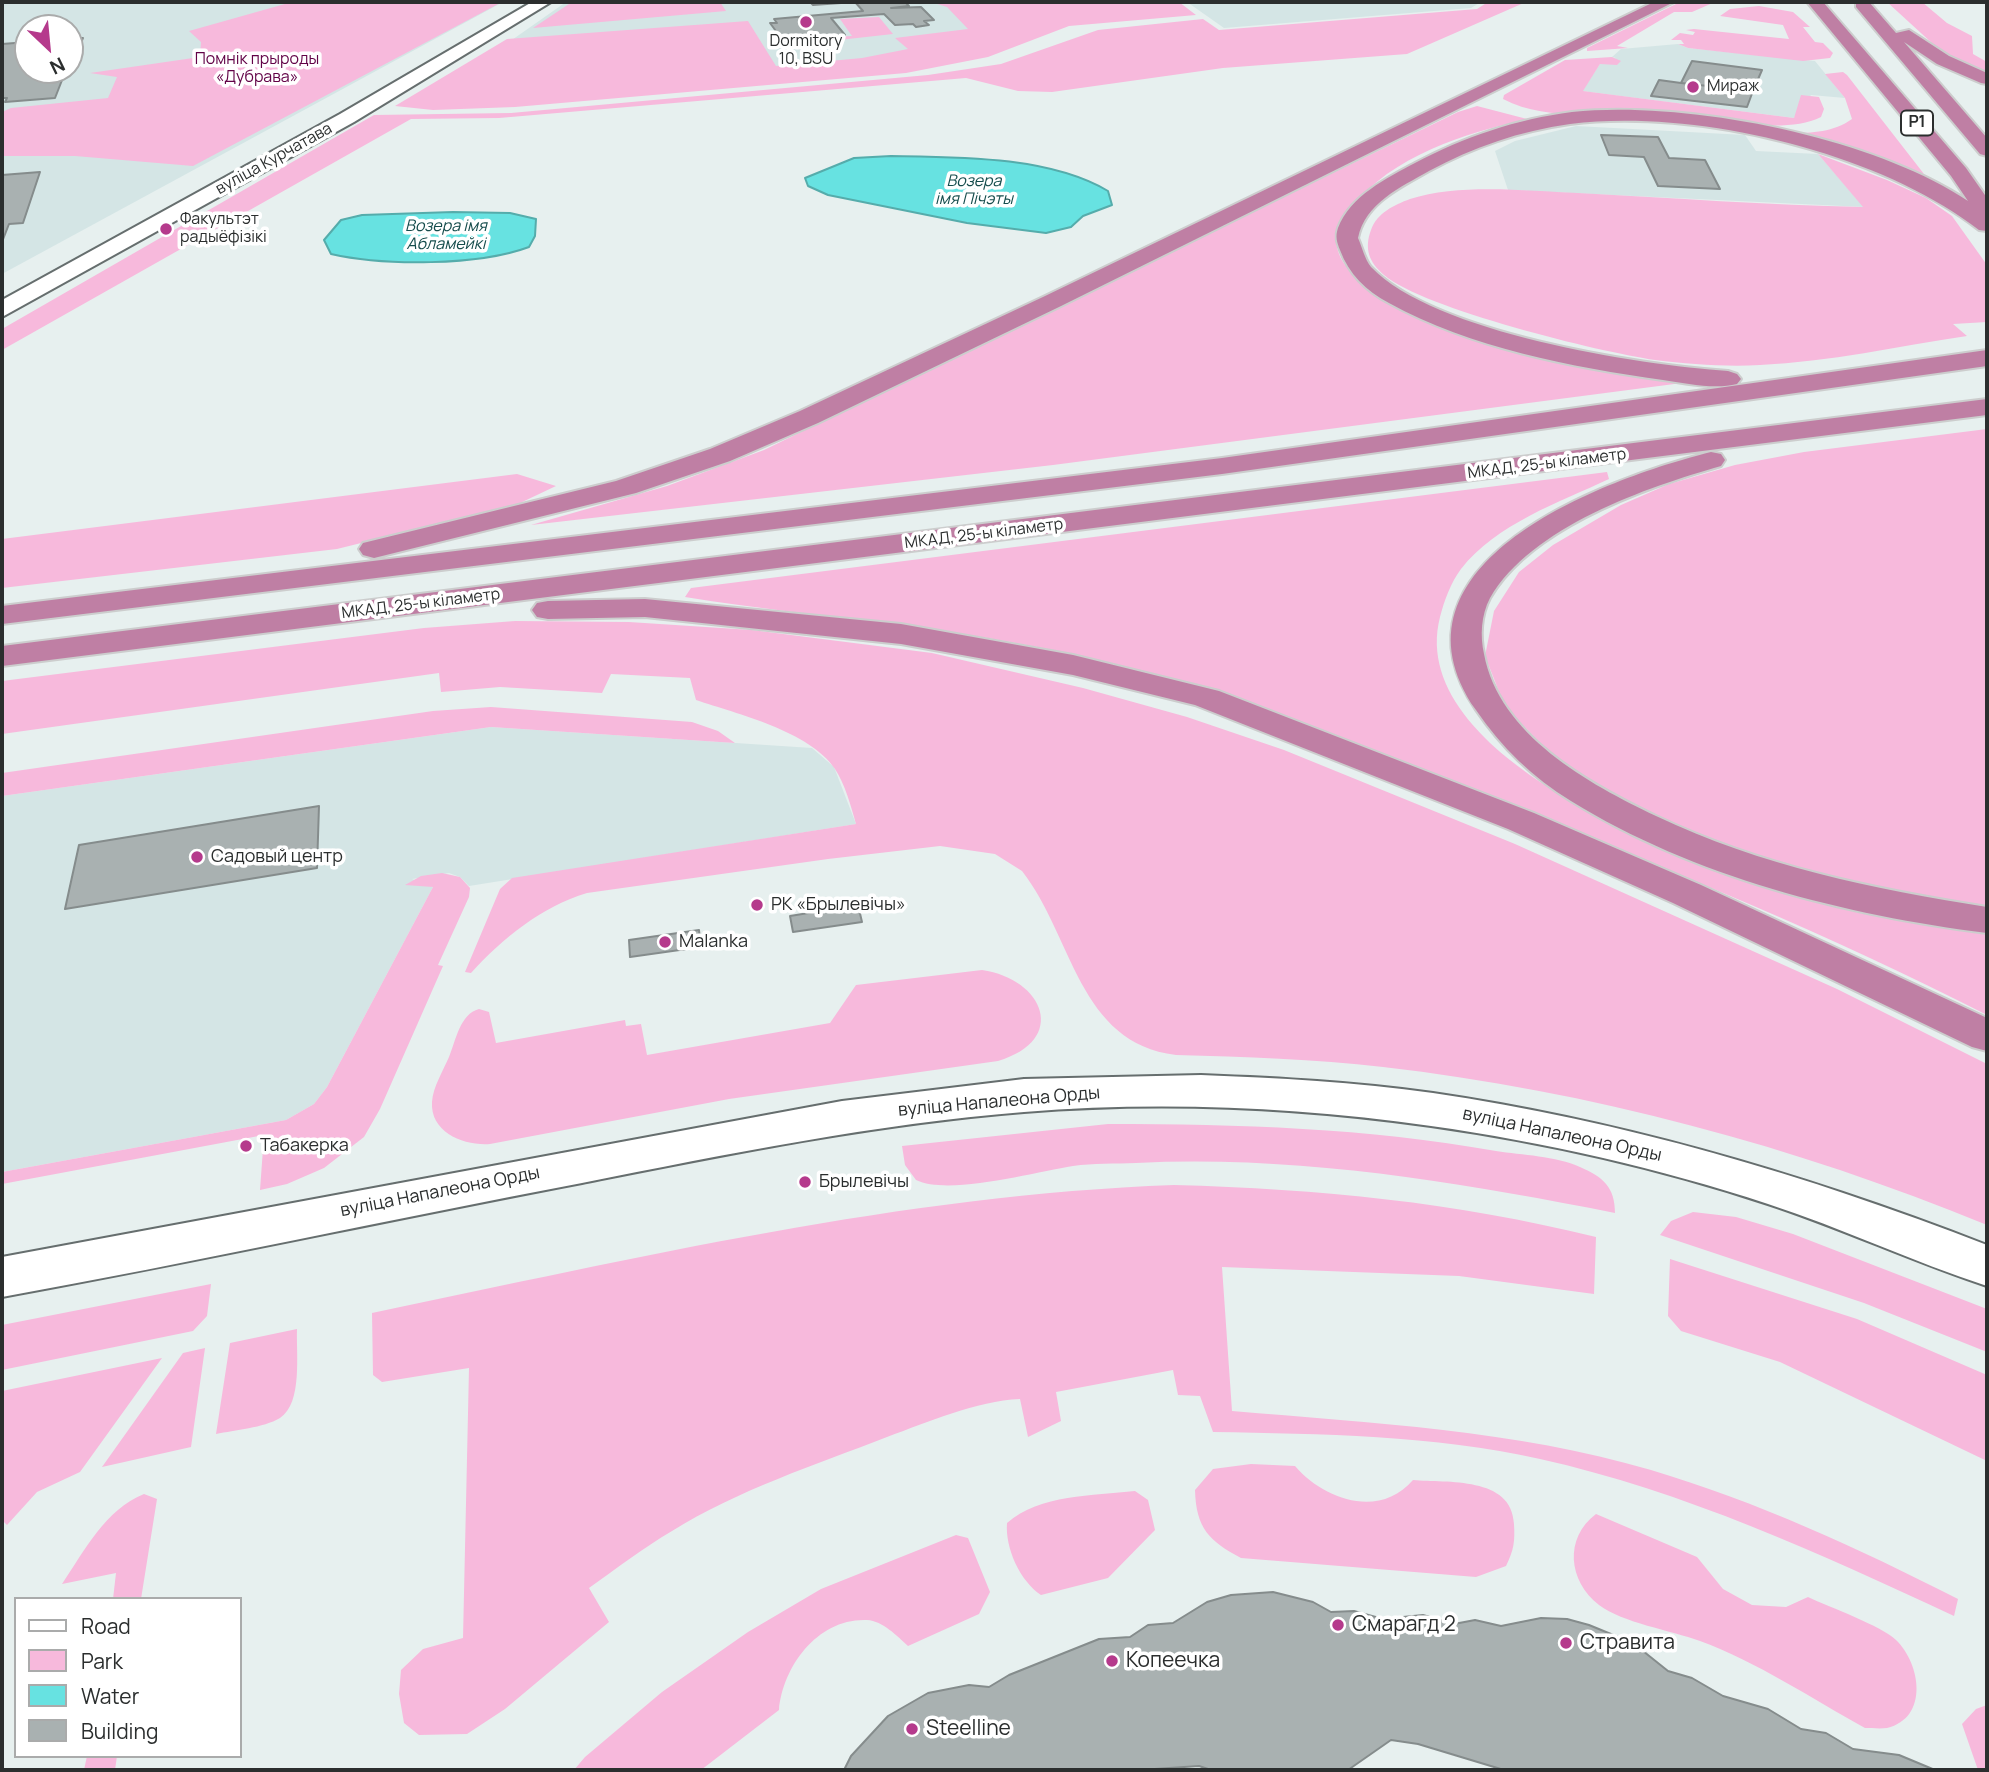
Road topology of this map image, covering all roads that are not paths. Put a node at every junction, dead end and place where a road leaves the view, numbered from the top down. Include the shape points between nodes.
1 (543, 2) edge
2 (1666, 2) edge
3 (1815, 2) edge
4 (1860, 3) edge
5 (1987, 79) edge
6 (1517, 110) dead end
7 (1574, 118) junction
8 (1987, 150) edge
9 (1987, 213) edge
10 (1987, 225) edge
11 (2, 310) edge
12 (1987, 358) edge
13 (1860, 376) junction
14 (1977, 408) edge
15 (1830, 428) junction
16 (147, 599) junction
17 (353, 612) junction
18 (2, 615) edge
19 (2, 656) edge
20 (1987, 920) edge
21 (1987, 1036) edge
22 (1987, 1266) edge
23 (2, 1277) edge

1 - 11 street, вуліца Курчатава via 347,118
2 - 16 highway via 1493,95 720,455 626,487 530,512
3 - 9 highway, Р1 via 1959,172
4 - 5 highway via 1931,53
4 - 8 highway, Р1
6 - 7 highway
7 - 10 highway via 1656,117 1732,126 1823,148 1919,181
7 - 13 highway via 1487,136 1397,180 1352,222 1347,237 1353,261 1376,283 1432,314 1549,352 1640,370 1720,379
12 - 13 highway
13 - 16 highway via 1222,466
14 - 15 highway, МКАД, 25-ы кіламетр
15 - 17 highway, МКАД, 25-ы кіламетр
15 - 20 highway via 1703,462 1627,489 1523,545 1492,572 1472,601 1466,636 1468,662 1483,698 1539,761 1596,801 1656,831 1814,888
16 - 18 highway
17 - 19 highway, МКАД, 25-ы кіламетр
17 - 21 highway via 645,608 772,618 1073,664 1207,698 1521,821
22 - 23 street, вуліца Напалеона Орды via 1799,1196 1691,1163 1547,1129 1343,1099 1154,1091 995,1098 796,1126

